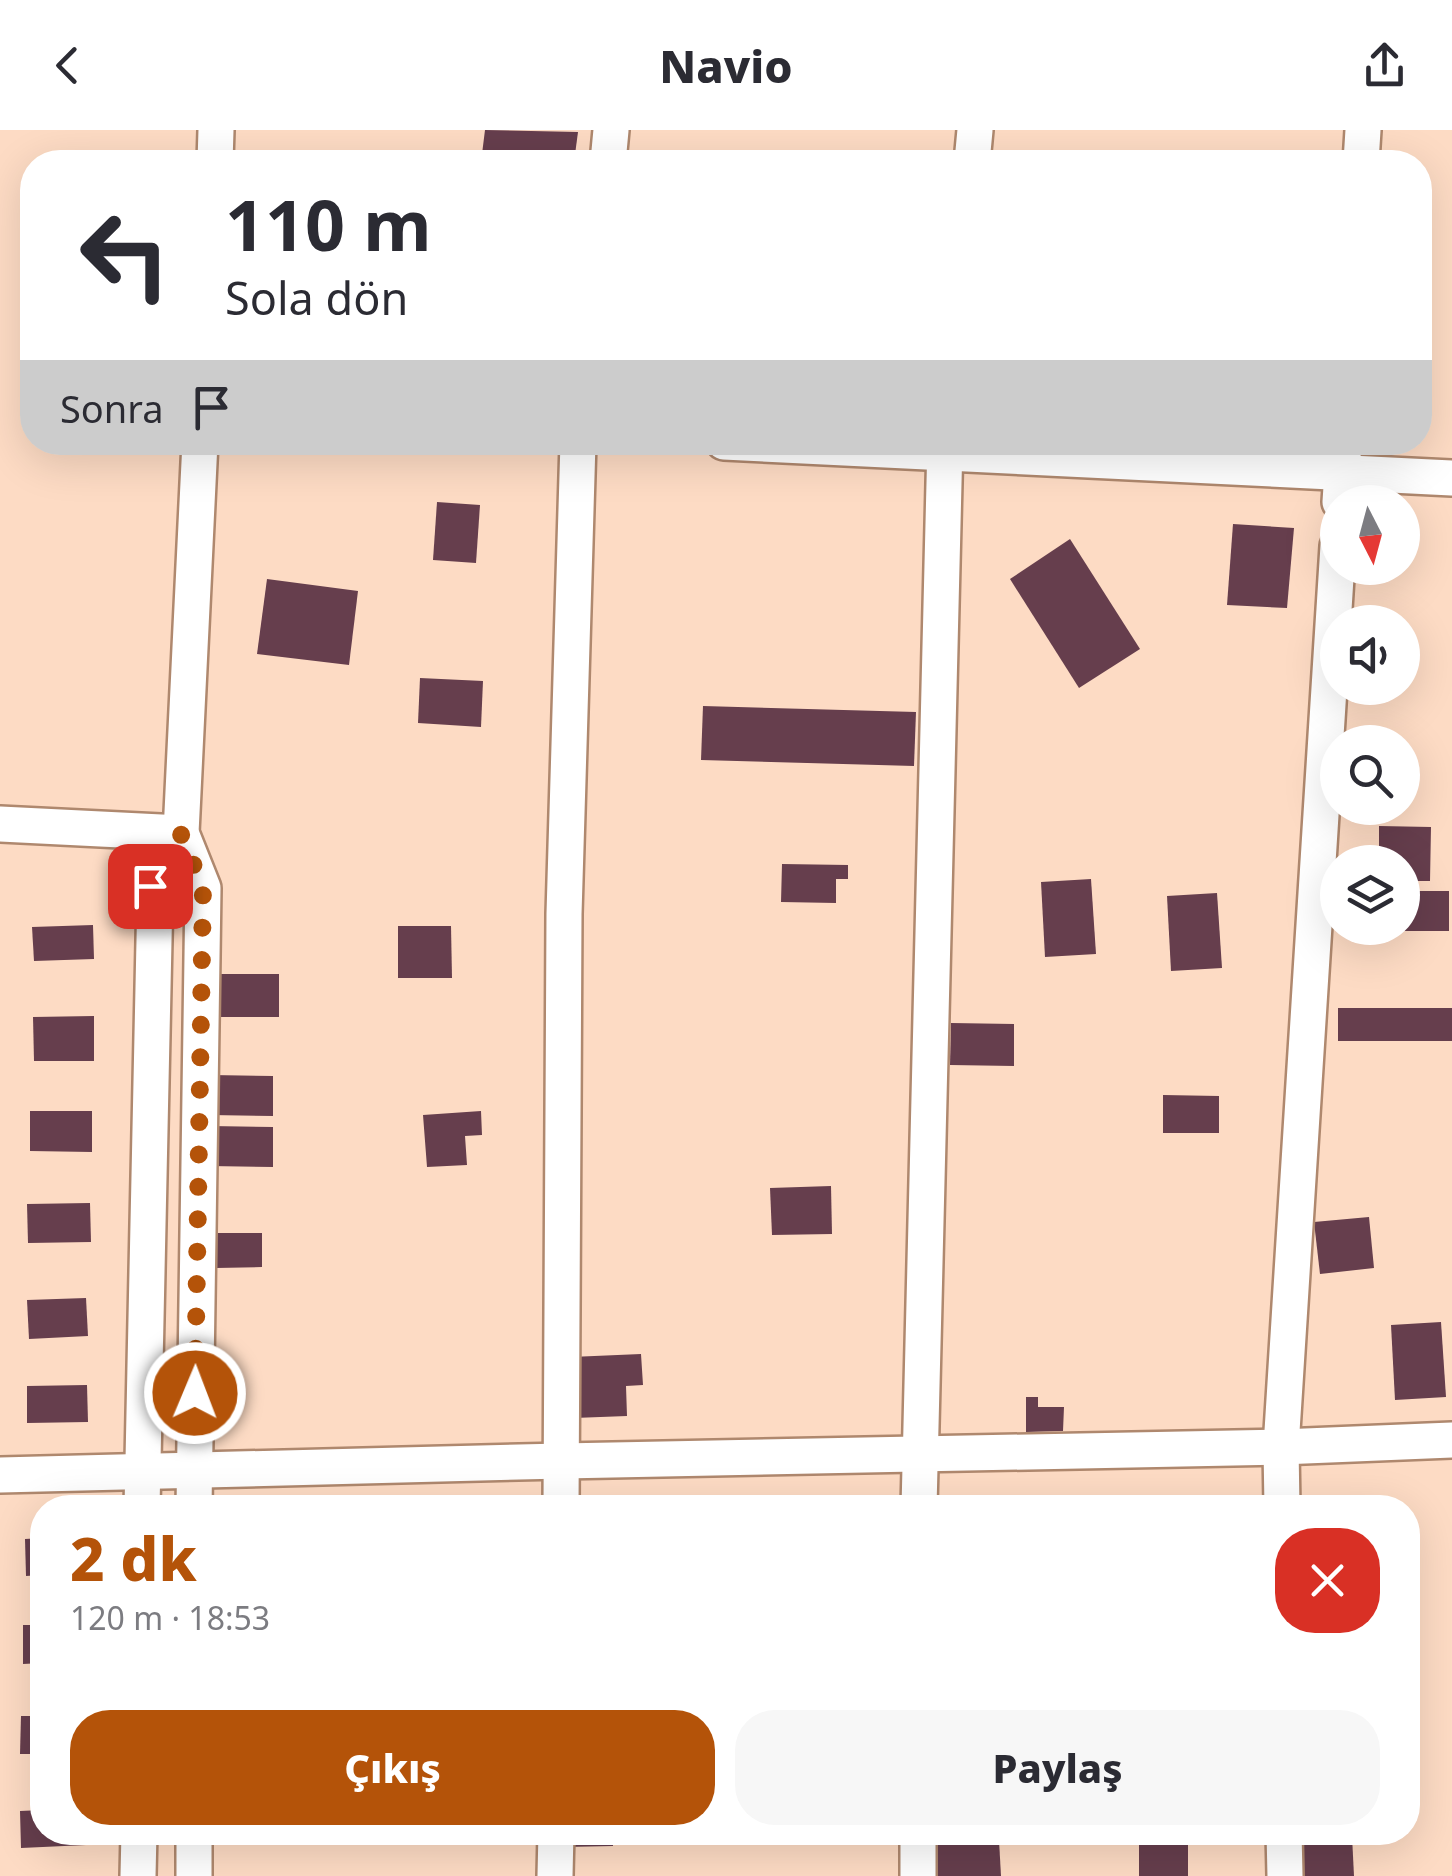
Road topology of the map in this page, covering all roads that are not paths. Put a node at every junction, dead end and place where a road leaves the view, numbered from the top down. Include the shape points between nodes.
1 (199, 455) edge
2 (578, 455) edge
3 (944, 455) edge
4 (1055, 455) edge
5 (1342, 473) edge
6 (1452, 478) edge
7 (1336, 585) edge
8 (0, 824) edge
9 (180, 832) junction
10 (1452, 1440) edge
11 (1281, 1447) junction
12 (919, 1454) junction
13 (562, 1461) junction
14 (194, 1470) junction
15 (142, 1471) junction
16 (0, 1475) edge
17 (142, 1495) edge
18 (194, 1495) edge
19 (561, 1495) edge
20 (919, 1495) edge
21 (1282, 1495) edge
22 (139, 1845) edge
23 (194, 1845) edge
24 (556, 1845) edge
25 (918, 1845) edge
26 (1284, 1845) edge
27 (138, 1876) edge
28 (194, 1876) edge
29 (555, 1876) edge
30 (918, 1876) edge
31 (1285, 1876) edge

1 - 9 street
2 - 13 street via 564,914
3 - 12 street
4 - 5 street
5 - 6 street
7 - 11 street
8 - 9 street
9 - 14 street via 203,888
9 - 15 street via 150,886 155,893
10 - 11 street
11 - 12 street
11 - 21 street
12 - 13 street
12 - 20 street
13 - 14 street
13 - 19 street
14 - 15 street
14 - 18 street
15 - 16 street
15 - 17 street
22 - 27 street
23 - 28 street
24 - 29 street
25 - 30 street
26 - 31 street

